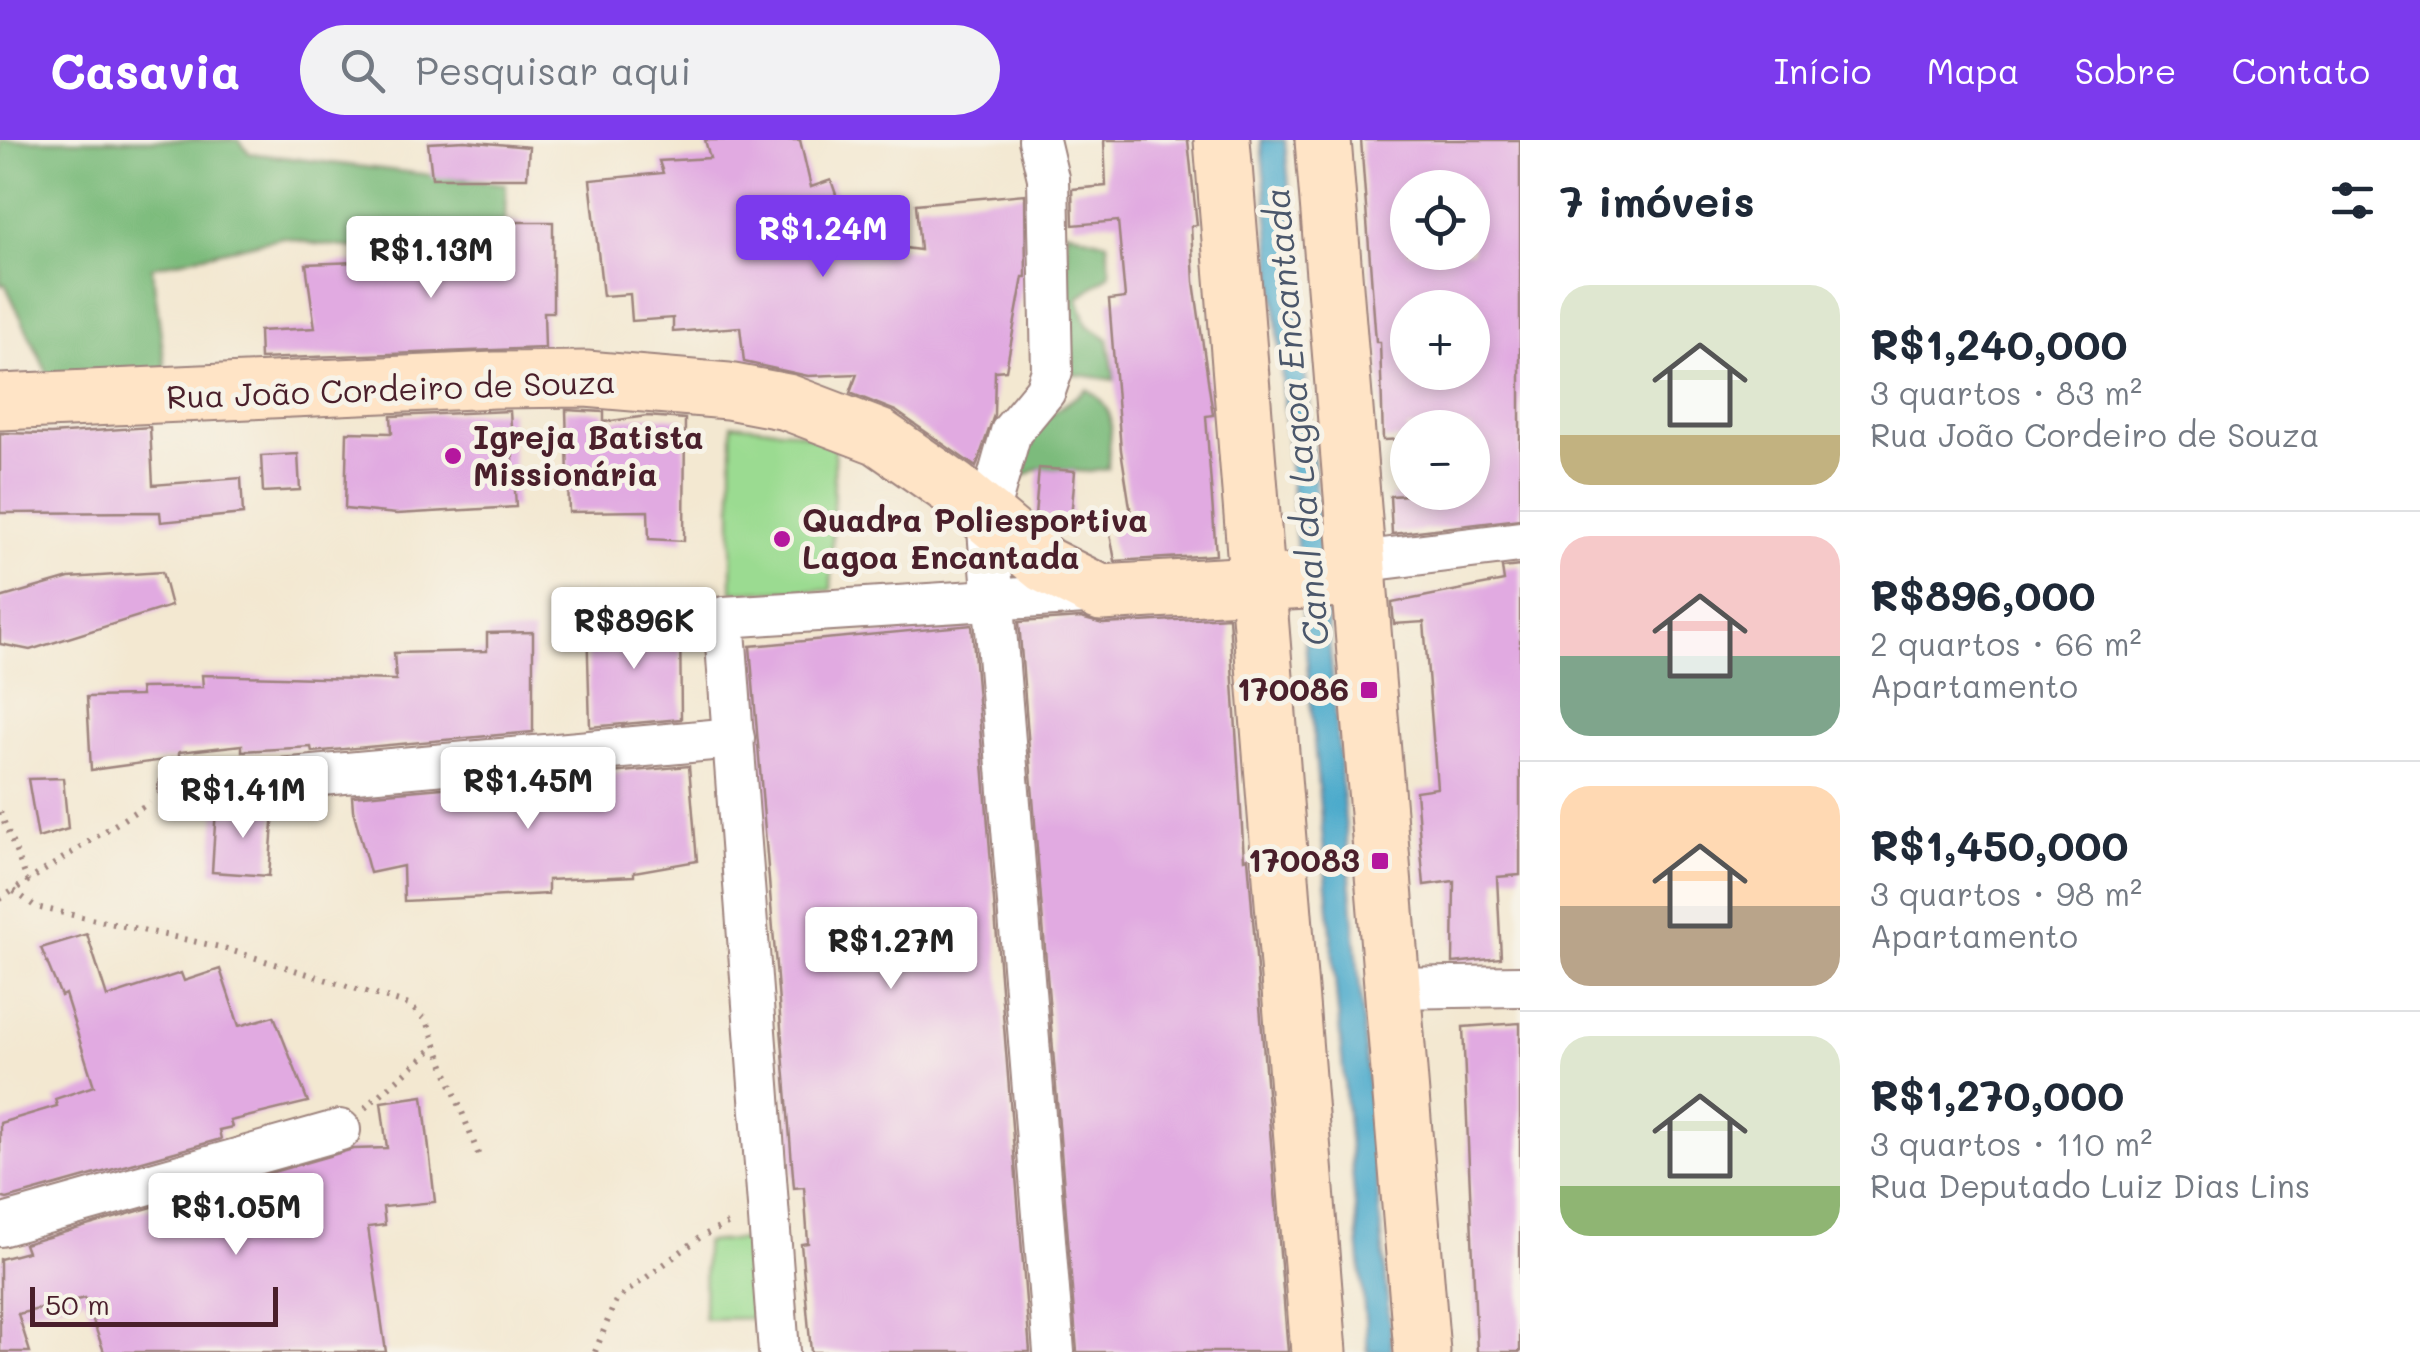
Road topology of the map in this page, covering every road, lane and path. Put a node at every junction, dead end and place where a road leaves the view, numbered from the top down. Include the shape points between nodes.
1 (1039, 140) edge
2 (1222, 140) edge
3 (1324, 140) edge
4 (0, 402) edge
5 (988, 517) junction
6 (1520, 542) edge
7 (1354, 572) junction
8 (1266, 581) junction
9 (1101, 593) junction
10 (994, 599) junction
11 (734, 738) junction
12 (178, 788) joint
13 (0, 812) edge
14 (28, 882) junction
15 (14, 890) junction
16 (0, 898) edge
17 (1520, 986) edge
18 (1390, 988) junction
19 (436, 1046) junction
20 (340, 1130) joint
21 (480, 1159) dead end
22 (768, 1205) junction
23 (0, 1226) edge
24 (595, 1352) edge
25 (779, 1352) edge
26 (1054, 1352) edge
27 (1319, 1352) edge
28 (1422, 1352) edge

1 - 5 street via 1048,178 1052,370 1045,391 1011,432
2 - 8 main road
3 - 7 main road
4 - 5 main road, Rua João Cordeiro de Souza via 496,380 586,379 728,391 787,402 879,437
5 - 9 main road, Rua João Cordeiro de Souza via 1045,565
5 - 10 street
6 - 7 street
7 - 8 main road
7 - 18 main road
8 - 9 main road
8 - 27 main road
9 - 10 street
10 - 11 street via 724,617
10 - 26 street
11 - 12 street
11 - 22 street
12 - 14 path
13 - 14 path
14 - 15 path
15 - 16 path
15 - 19 path via 36,907 220,947 409,1005 427,1021
17 - 18 street
18 - 28 main road
19 - 20 path
19 - 21 path
20 - 23 street
22 - 24 path via 702,1236 616,1300
22 - 25 street

